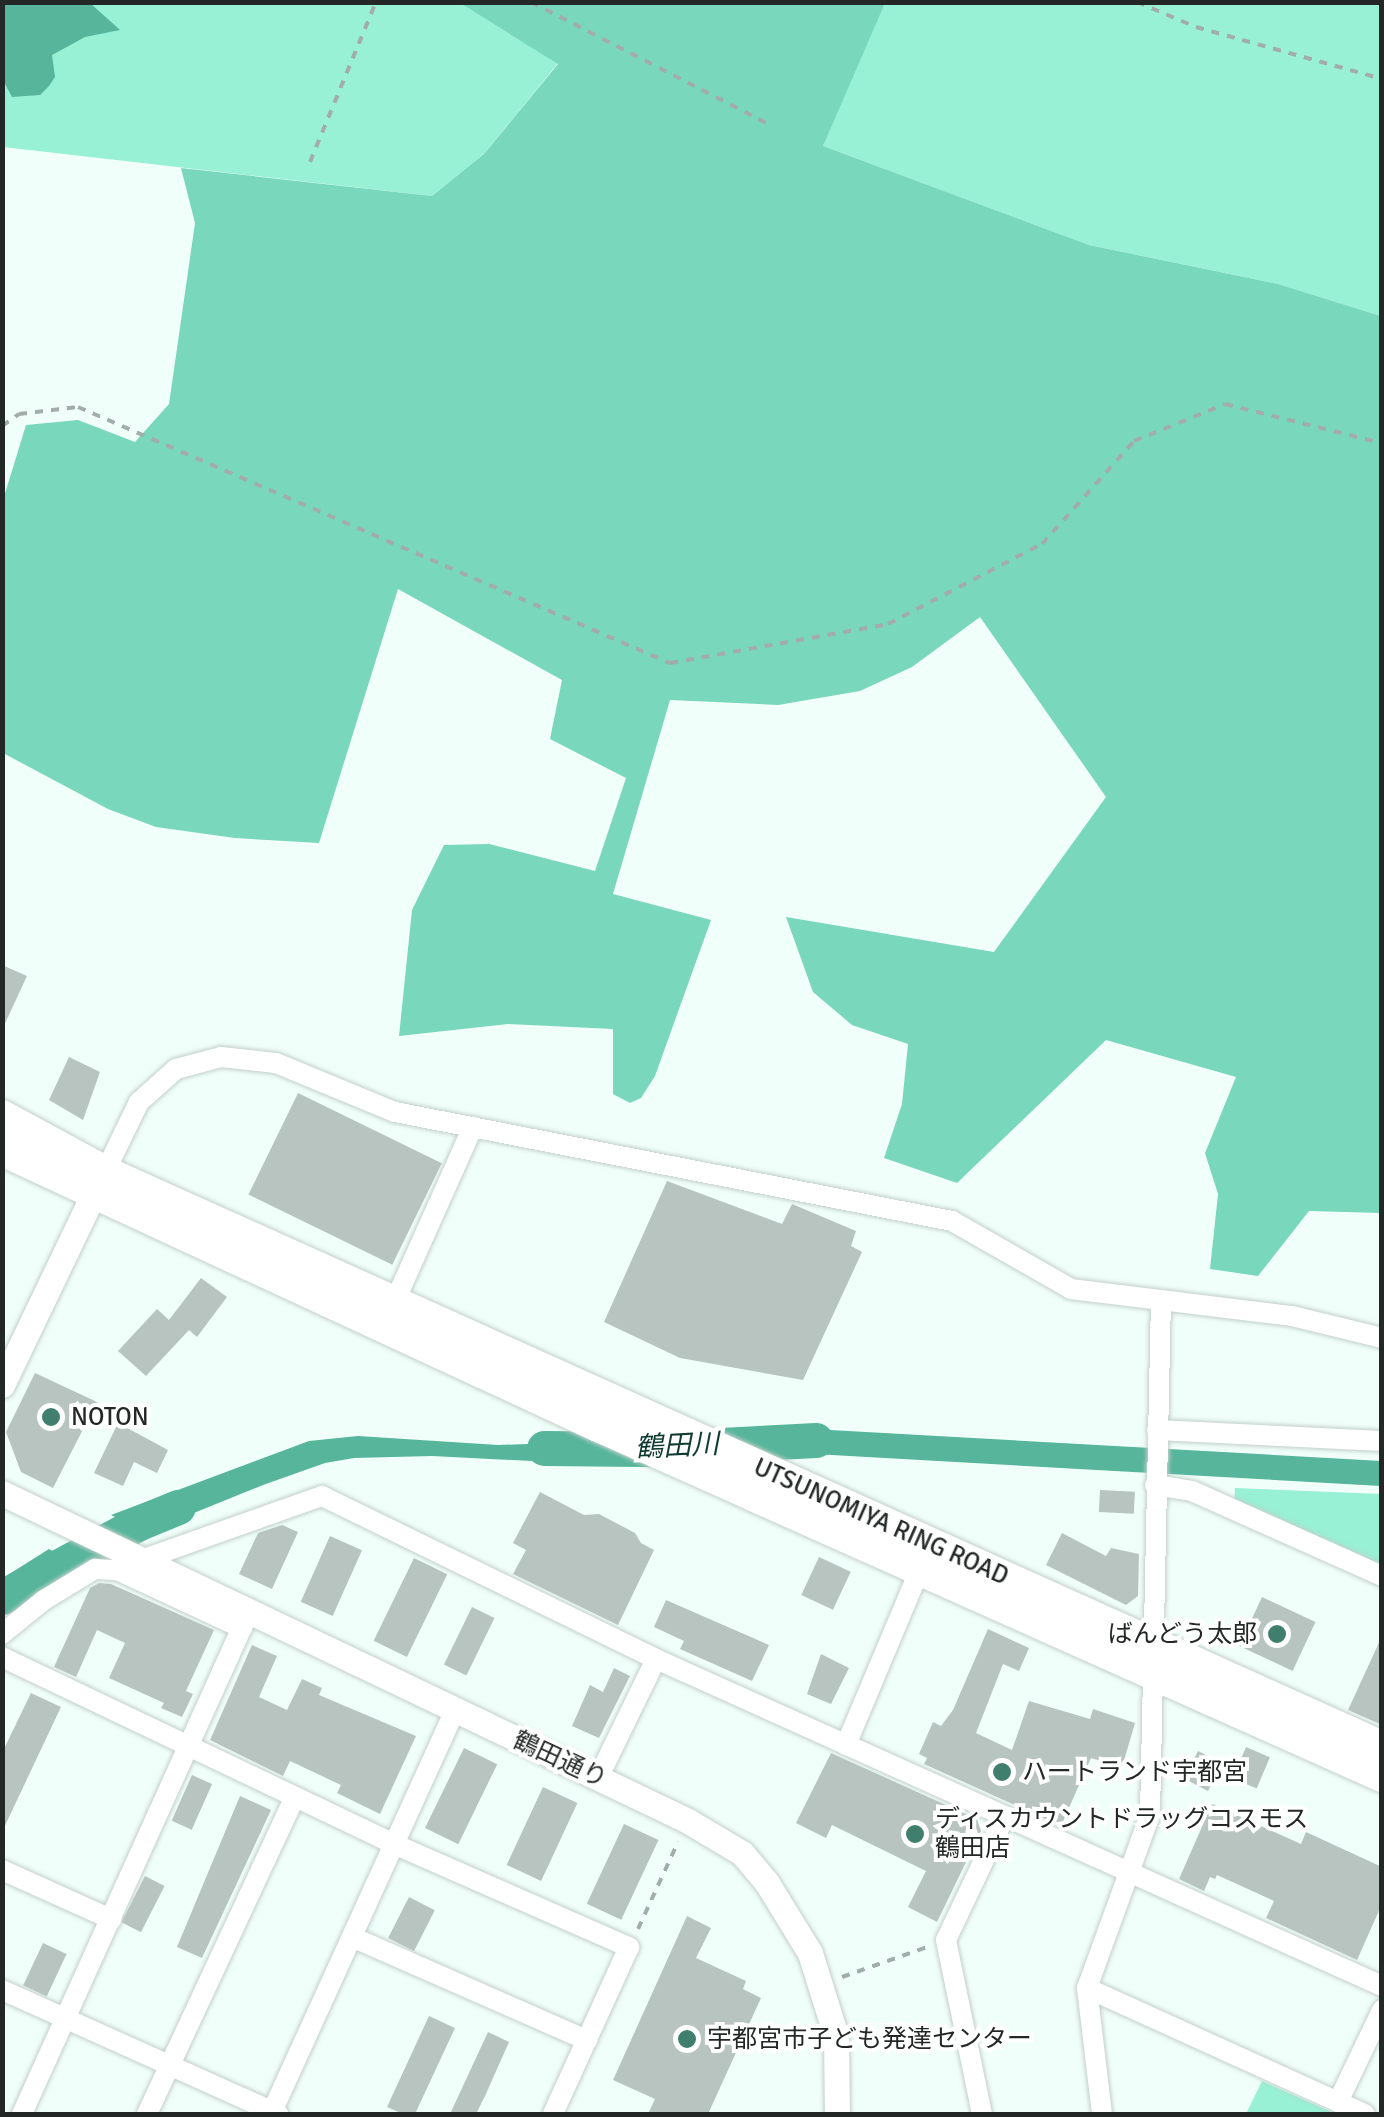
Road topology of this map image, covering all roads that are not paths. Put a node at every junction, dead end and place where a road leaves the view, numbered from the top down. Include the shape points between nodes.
1 (2, 1116) edge
2 (474, 1127) junction
3 (2, 1150) edge
4 (99, 1183) junction
5 (395, 1300) junction
6 (1160, 1300) junction
7 (1382, 1338) edge
8 (2, 1385) edge
9 (1157, 1430) junction
10 (1382, 1441) edge
11 (1155, 1485) junction
12 (2, 1492) edge
13 (141, 1560) junction
14 (919, 1571) junction
15 (1382, 1576) edge
16 (246, 1620) junction
17 (2, 1634) edge
18 (2, 1657) edge
19 (1152, 1658) junction
20 (656, 1659) junction
21 (455, 1711) junction
22 (846, 1745) junction
23 (189, 1746) junction
24 (1382, 1747) edge
25 (1382, 1776) edge
26 (598, 1778) junction
27 (295, 1796) junction
28 (1006, 1816) junction
29 (394, 1844) junction
30 (2, 1870) edge
31 (1128, 1870) junction
32 (111, 1920) junction
33 (352, 1938) junction
34 (1382, 1986) edge
35 (1087, 1988) junction
36 (2, 1990) edge
37 (1382, 2010) edge
38 (66, 2019) junction
39 (587, 2040) junction
40 (171, 2066) junction
41 (1338, 2102) junction
42 (22, 2114) edge
43 (147, 2114) edge
44 (274, 2114) edge
45 (553, 2114) edge
46 (837, 2114) edge
47 (982, 2114) edge
48 (1102, 2114) edge
49 (1365, 2114) edge

1 - 4 main road, UTSUNOMIYA RING ROAD
2 - 4 street via 395,1112 276,1064 221,1057 176,1069 138,1102
2 - 5 street
2 - 6 street via 952,1221 1071,1289
3 - 4 main road, UTSUNOMIYA RING ROAD
4 - 5 main road, UTSUNOMIYA RING ROAD
4 - 8 street
4 - 14 main road, UTSUNOMIYA RING ROAD via 596,1425
5 - 19 main road, UTSUNOMIYA RING ROAD
6 - 7 street via 1292,1316
6 - 9 street
9 - 10 street
9 - 11 street
11 - 15 street via 1192,1491
11 - 19 street
12 - 13 street, 鶴田通り
13 - 16 street, 鶴田通り
13 - 20 street via 322,1496
14 - 19 main road, UTSUNOMIYA RING ROAD
14 - 22 street
16 - 17 street via 117,1570 95,1569
16 - 21 street, 鶴田通り
16 - 23 street
18 - 23 street
19 - 24 main road, UTSUNOMIYA RING ROAD
19 - 25 main road, UTSUNOMIYA RING ROAD
19 - 31 street via 1150,1815
20 - 22 street
20 - 26 street
21 - 26 street, 鶴田通り
21 - 29 street
22 - 28 street
23 - 27 street
23 - 32 street
26 - 46 street, 鶴田通り via 688,1820 742,1854 767,1883 821,1984 836,2036
27 - 29 street
27 - 40 street
28 - 31 street
28 - 47 street via 946,1940
29 - 33 street
29 - 39 street via 629,1946
30 - 32 street
31 - 34 street
31 - 35 street
32 - 38 street
33 - 39 street
33 - 44 street
35 - 41 street
35 - 48 street
36 - 38 street
37 - 41 street
38 - 40 street
38 - 42 street
39 - 45 street
40 - 43 street
40 - 44 street
41 - 49 street

